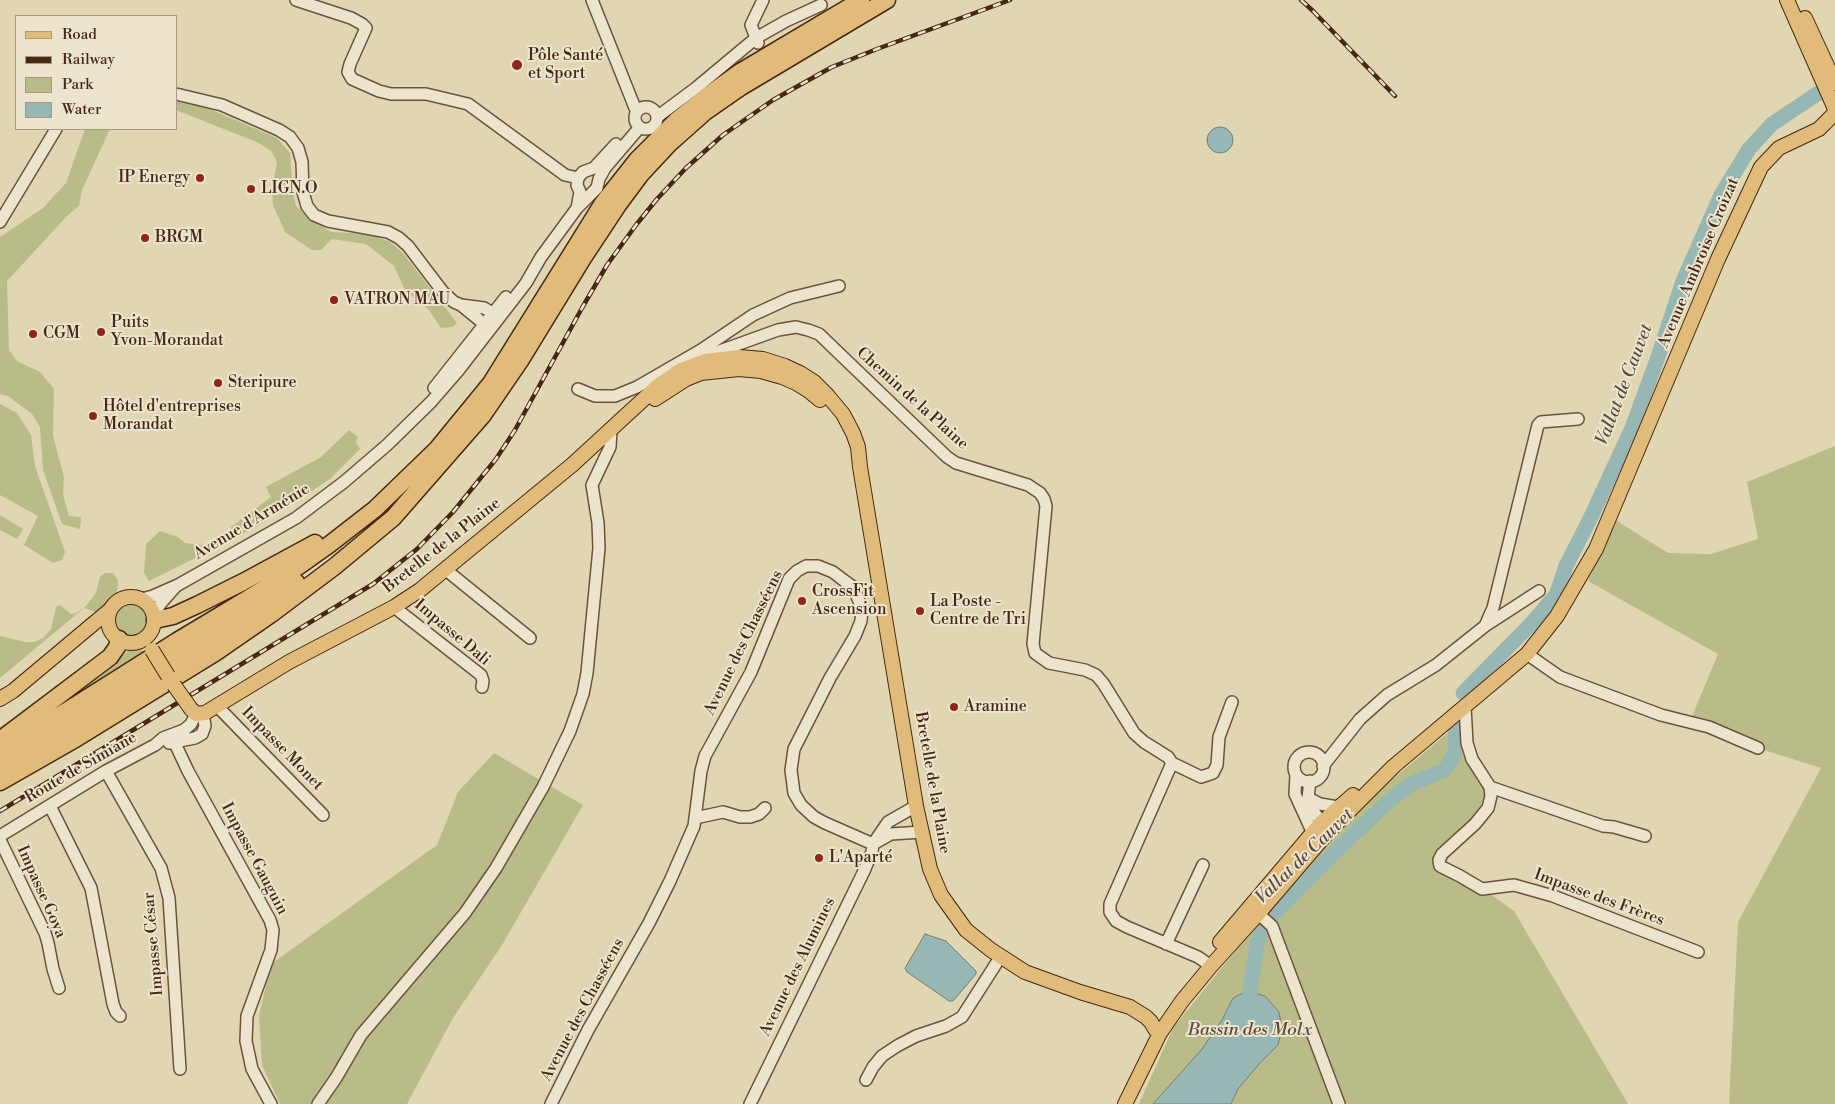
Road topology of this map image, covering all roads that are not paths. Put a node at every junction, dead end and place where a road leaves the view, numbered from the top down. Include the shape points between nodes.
1 (296, 0) edge
2 (592, 0) edge
3 (763, 0) edge
4 (861, 0) edge
5 (886, 0) edge
6 (1787, 0) edge
7 (1797, 0) edge
8 (826, 3) edge
9 (757, 41) junction
10 (1835, 83) edge
11 (178, 94) edge
12 (635, 108) dead end
13 (655, 113) junction
14 (1835, 116) edge
15 (637, 125) junction
16 (55, 130) edge
17 (581, 179) junction
18 (599, 179) junction
19 (592, 192) junction
20 (577, 208) junction
21 (0, 222) edge
22 (839, 286) dead end
23 (462, 305) junction
24 (497, 315) junction
25 (487, 326) junction
26 (704, 360) junction
27 (578, 389) dead end
28 (1578, 419) dead end
29 (611, 430) junction
30 (409, 477) junction
31 (428, 479) junction
32 (446, 570) junction
33 (178, 585) junction
34 (1539, 590) dead end
35 (142, 599) junction
36 (394, 607) junction
37 (111, 609) junction
38 (154, 617) junction
39 (1485, 626) junction
40 (83, 633) junction
41 (116, 637) junction
42 (530, 638) dead end
43 (148, 645) junction
44 (1527, 654) junction
45 (171, 680) junction
46 (482, 687) dead end
47 (0, 699) edge
48 (1232, 702) dead end
49 (217, 706) junction
50 (1465, 707) junction
51 (197, 712) junction
52 (173, 739) junction
53 (0, 740) edge
54 (1758, 748) dead end
55 (0, 753) edge
56 (1172, 763) junction
57 (1323, 766) junction
58 (1394, 766) junction
59 (0, 769) edge
60 (106, 771) junction
61 (1296, 774) junction
62 (1310, 781) junction
63 (0, 782) edge
64 (1490, 787) junction
65 (1308, 798) junction
66 (50, 806) junction
67 (916, 806) junction
68 (1338, 807) junction
69 (765, 808) dead end
70 (323, 815) dead end
71 (695, 818) junction
72 (922, 832) junction
73 (1320, 833) junction
74 (1645, 836) dead end
75 (0, 838) edge
76 (873, 844) junction
77 (1203, 865) dead end
78 (1261, 915) junction
79 (1166, 944) junction
80 (1698, 952) dead end
81 (1001, 956) junction
82 (1207, 963) junction
83 (59, 988) dead end
84 (120, 1016) dead end
85 (1157, 1031) junction
86 (180, 1069) dead end
87 (866, 1080) dead end
88 (271, 1104) edge
89 (318, 1104) edge
90 (551, 1104) edge
91 (750, 1104) edge
92 (1125, 1104) edge
93 (1339, 1104) edge

1 - 17 street via 350,18 366,28 350,64 348,72 352,79 379,92 426,94 468,104 565,175
2 - 12 street
3 - 9 street via 751,25
4 - 30 highway via 711,92 637,160 603,203 491,383
5 - 31 highway via 741,87 705,112 669,144 618,205 483,414
6 - 14 main road
7 - 10 main road
8 - 9 street via 786,21
9 - 13 street via 691,92
11 - 23 street via 222,105 290,137 302,162 306,206 314,215 328,221 388,232 399,238 443,292
13 - 15 street via 653,127 646,129
13 - 15 street via 644,106 639,108 634,115
14 - 44 main road, Avenue Ambroise Croizat via 1819,129 1779,148 1761,167 1718,259 1596,549 1557,616
15 - 17 street
15 - 18 street
16 - 21 street
17 - 18 street via 593,172
17 - 19 street via 585,193
17 - 20 street
18 - 19 street
19 - 20 street, Avenue d'Arménie
20 - 24 street, Avenue d'Arménie
22 - 26 street via 774,304 737,324
23 - 24 street via 484,308
23 - 25 street
24 - 25 street, Avenue d'Arménie
25 - 33 street, Avenue d'Arménie via 387,446 296,518
26 - 27 street via 615,396 595,396
26 - 29 main road, Bretelle de la Plaine via 659,385
26 - 56 street, Chemin de la Plaine via 778,330 796,327 819,334 956,463 1028,486 1040,493 1046,506 1033,644 1035,653 1049,663 1096,675 1134,733
26 - 67 main road, Bretelle de la Plaine via 763,359 800,373 814,382 843,414 853,433 858,447
28 - 39 street via 1541,422 1538,425 1493,608
29 - 32 main road, Bretelle de la Plaine
29 - 89 street via 610,447 592,485 599,548 588,673 570,731 496,868 465,912 361,1035
30 - 38 highway via 302,550 173,616
30 - 55 highway via 368,514 282,578
31 - 45 highway via 393,518 334,567 270,615
31 - 59 highway via 345,549 234,623
32 - 36 main road, Bretelle de la Plaine
32 - 42 street
33 - 35 street, Avenue d'Arménie
33 - 38 street, Avenue d'Arménie via 160,603
34 - 39 street
35 - 37 main road via 124,598
35 - 38 main road via 150,605
36 - 46 street, Impasse Dali via 481,676
36 - 49 main road, Bretelle de la Plaine via 288,662
37 - 40 main road
37 - 41 main road via 109,626
38 - 43 main road
39 - 57 street via 1436,665 1387,695 1360,718
40 - 41 main road via 105,630
40 - 47 main road
41 - 43 main road
41 - 53 highway via 117,647 110,658
43 - 45 main road, bridge
44 - 50 main road, Avenue Ambroise Croizat
44 - 54 street via 1560,677 1661,714 1709,727
45 - 51 main road, bridge
45 - 63 highway
48 - 56 street via 1219,737 1217,765 1213,773 1201,777
49 - 51 main road, Bretelle de la Plaine
49 - 70 street, Impasse Monet
50 - 58 main road, Avenue Ambroise Croizat
50 - 64 street via 1467,743 1472,759
51 - 52 street, Route de Simiane via 205,726 202,734 195,738
52 - 60 street, Route de Simiane via 163,738
52 - 88 street, Impasse Gauguin via 273,930 271,950 247,1016 246,1041 250,1062
56 - 79 street via 1110,904 1110,912 1116,921
57 - 61 street via 1318,756 1306,752 1295,760
57 - 62 street via 1321,775
58 - 68 main road, Avenue Ambroise Croizat
58 - 73 main road, Avenue Ambroise Croizat
60 - 66 street, Route de Simiane
60 - 86 street, Impasse César via 161,868 169,898
61 - 62 street via 1302,780
61 - 73 street via 1295,794
62 - 65 street
64 - 74 street via 1603,826
64 - 80 street, Impasse des Frères via 1488,808 1442,854 1439,860 1444,870 1482,889 1514,885 1553,896
65 - 68 street
65 - 73 street
66 - 75 street, Route de Simiane
66 - 84 street via 91,888 113,1004
67 - 72 main road, Bretelle de la Plaine
67 - 76 street, Avenue des Alumines via 888,822
68 - 73 main road, Avenue Ambroise Croizat
69 - 71 street via 750,817 722,812
71 - 76 street, Avenue des Chasséens via 706,756 751,672 789,579 806,566 818,566 833,572 853,587 862,608 861,621 794,749 791,770 794,793 814,817
71 - 90 street, Avenue des Chasséens via 653,915 588,1030
72 - 76 street via 891,834
72 - 81 main road, Bretelle de la Plaine via 930,870 941,894 966,930
73 - 78 main road, Avenue Ambroise Croizat
75 - 83 street, Impasse Goya via 45,933
76 - 91 street, Avenue des Alumines via 864,871
77 - 79 street
78 - 82 main road, Avenue Ambroise Croizat
78 - 93 street via 1272,926
79 - 82 street
81 - 85 main road, Bretelle de la Plaine via 1026,972 1130,1007 1146,1017
81 - 87 street via 962,1017 916,1036 882,1056
82 - 85 main road, Avenue Ambroise Croizat via 1182,986
85 - 92 main road, Avenue Ambroise Croizat via 1137,1061 1124,1098

